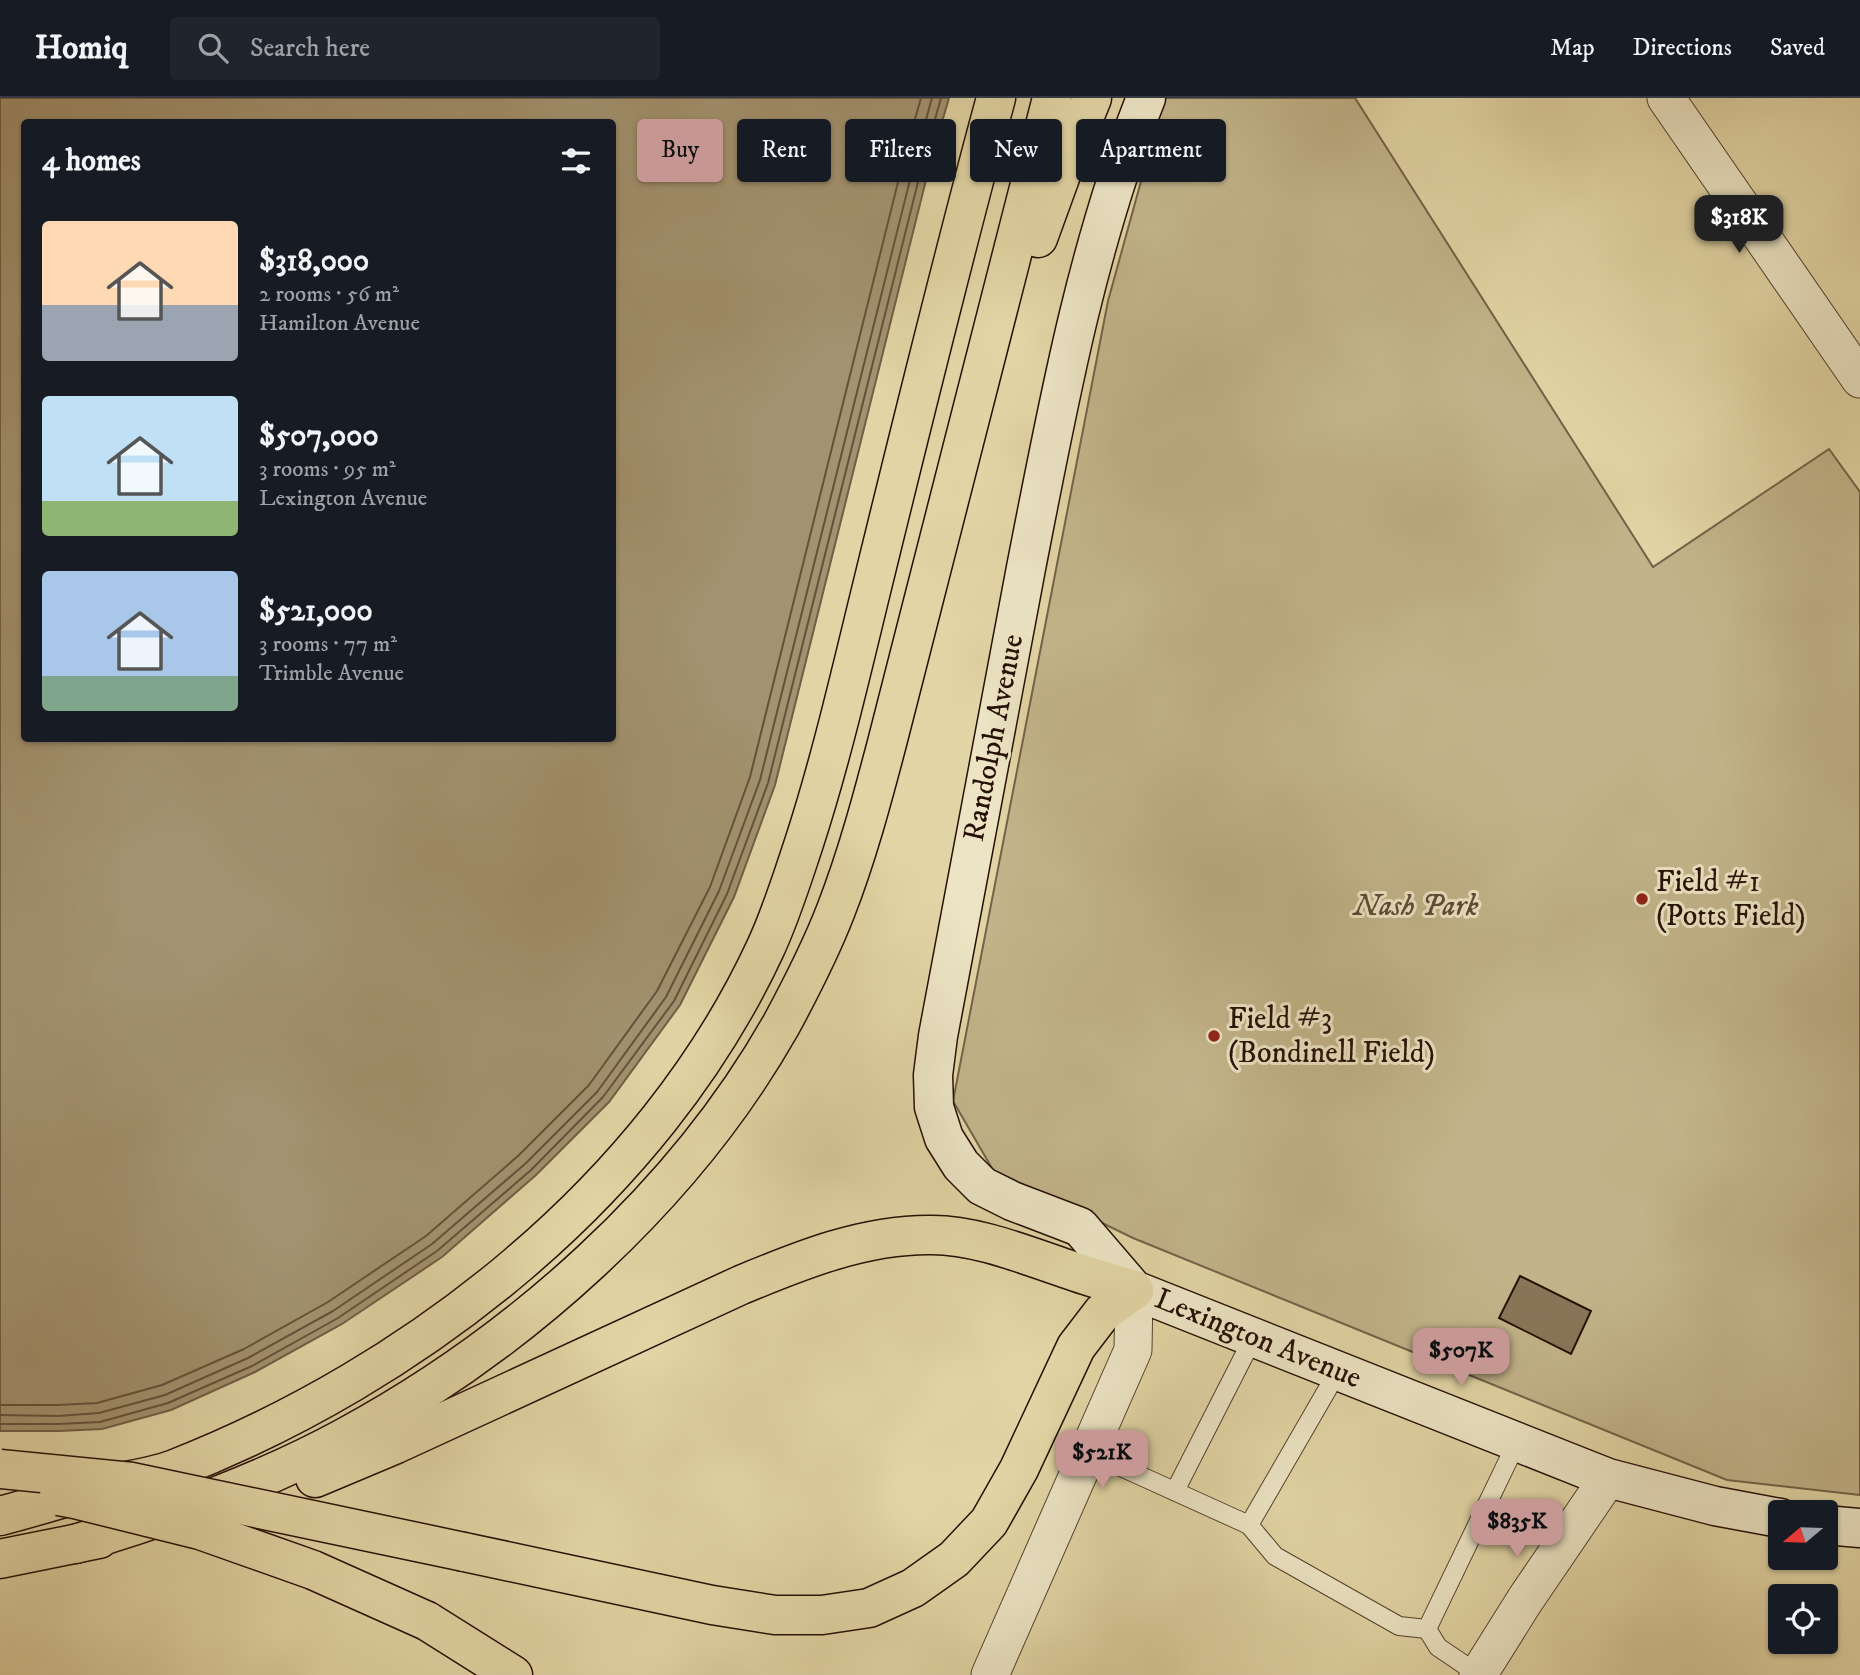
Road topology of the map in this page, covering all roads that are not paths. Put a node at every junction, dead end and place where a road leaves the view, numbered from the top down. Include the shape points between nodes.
1 (996, 98) edge
2 (1052, 98) edge
3 (1092, 98) edge
4 (1146, 98) edge
5 (1671, 100) edge
6 (1860, 379) edge
7 (887, 743) junction
8 (1133, 1290) junction
9 (1253, 1338) junction
10 (1338, 1371) junction
11 (1517, 1442) junction
12 (1088, 1451) junction
13 (0, 1469) edge
14 (1608, 1478) junction
15 (0, 1488) edge
16 (1175, 1491) junction
17 (0, 1516) edge
18 (1768, 1516) edge
19 (1249, 1525) junction
20 (1838, 1526) edge
21 (1860, 1528) edge
22 (75, 1544) junction
23 (0, 1559) edge
24 (1427, 1629) junction
25 (513, 1675) edge
26 (990, 1675) edge
27 (1478, 1675) edge

1 - 17 highway via 836,736 788,894 730,1013 678,1095 605,1181 525,1257 471,1302 377,1367 271,1426 165,1472
2 - 7 highway
3 - 7 highway via 1037,243
4 - 8 street, Randolph Avenue via 1109,200 1052,433 933,1075 934,1107 944,1138 961,1165 982,1186 1080,1227
5 - 6 street
7 - 22 highway via 864,831 835,912 781,1024 718,1121 629,1224 500,1338 452,1373 343,1438 236,1488
8 - 9 street, Lexington Avenue
8 - 12 street via 1132,1350
8 - 13 highway, bridge via 1102,1313 1076,1347 989,1522 954,1559 913,1588 869,1608 775,1615 712,1605 132,1482
8 - 22 highway via 978,1241 933,1235 886,1238 844,1248 741,1285 331,1472 213,1511
9 - 10 street, Lexington Avenue
9 - 16 lane
10 - 11 street, Lexington Avenue
10 - 19 lane
11 - 14 street, Lexington Avenue
11 - 24 lane
12 - 16 lane
12 - 26 street
14 - 18 street, Lexington Avenue
14 - 27 street
15 - 25 highway, bridge via 75,1499 200,1530 313,1570 427,1621
16 - 19 lane
19 - 24 lane via 1275,1556 1399,1626
20 - 21 street
22 - 23 highway
24 - 27 lane via 1438,1647

